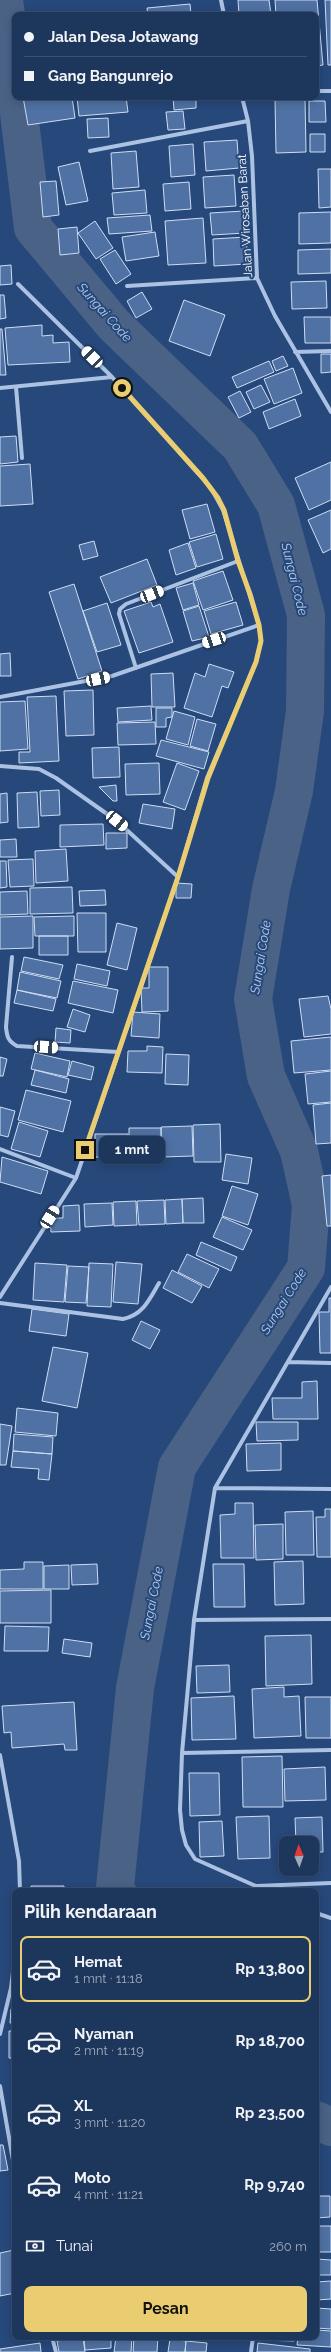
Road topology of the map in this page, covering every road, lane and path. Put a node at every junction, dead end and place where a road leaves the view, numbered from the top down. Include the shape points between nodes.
1 (221, 0) edge
2 (223, 12) edge
3 (319, 91) edge
4 (331, 91) edge
5 (243, 100) edge
6 (248, 121) junction
7 (90, 151) dead end
8 (257, 278) junction
9 (18, 284) dead end
10 (127, 286) dead end
11 (331, 351) edge
12 (295, 352) junction
13 (112, 377) junction
14 (16, 387) junction
15 (0, 388) edge
16 (331, 412) edge
17 (22, 458) dead end
18 (238, 561) junction
19 (259, 625) junction
20 (136, 668) junction
21 (0, 697) edge
22 (0, 766) edge
23 (178, 877) junction
24 (12, 957) dead end
25 (118, 1052) junction
26 (0, 1149) edge
27 (76, 1178) junction
28 (159, 1283) dead end
29 (331, 1287) edge
30 (0, 1297) edge
31 (0, 1303) edge
32 (288, 1362) junction
33 (331, 1363) edge
34 (215, 1488) junction
35 (331, 1489) edge
36 (194, 1620) junction
37 (331, 1620) edge
38 (331, 1750) edge
39 (182, 1753) junction
40 (0, 1755) edge
41 (331, 1883) edge
42 (255, 1886) junction
43 (20, 1888) edge
44 (260, 1888) edge
45 (319, 1914) edge
46 (331, 1918) edge
47 (12, 1980) edge
48 (0, 2034) edge
49 (0, 2086) edge
50 (12, 2147) edge
51 (53, 2340) edge
52 (253, 2340) edge
53 (56, 2352) edge
54 (252, 2352) edge

1 - 2 street
3 - 4 street
5 - 6 street, Jalan Wirosaban Barat
6 - 7 street
6 - 8 street, Jalan Wirosaban Barat
8 - 10 street
8 - 12 street, Jalan Wirosaban Barat via 274,316
9 - 13 street
11 - 12 street
12 - 16 street, Jalan Wirosaban Barat
13 - 14 street
13 - 18 street via 211,488 224,510
14 - 15 street
14 - 17 street
18 - 19 street
18 - 20 street via 126,604 120,609 119,614
19 - 20 street
19 - 23 street via 260,645 256,662 208,778
20 - 21 street via 71,685
22 - 23 street via 26,767 46,772 117,821
23 - 25 street
24 - 25 street via 6,1027 11,1042 17,1046
25 - 27 street
26 - 27 street
27 - 30 street
28 - 31 street via 143,1310 134,1317 123,1319
29 - 32 street
32 - 33 street
32 - 34 street
34 - 35 street
34 - 36 street
36 - 37 street
36 - 39 street
38 - 39 street
39 - 42 street via 180,1810 182,1830 190,1853 194,1859
40 - 43 street via 19,1862
41 - 42 street
42 - 44 street
45 - 46 street
47 - 48 street
49 - 50 street
51 - 53 street
52 - 54 street

